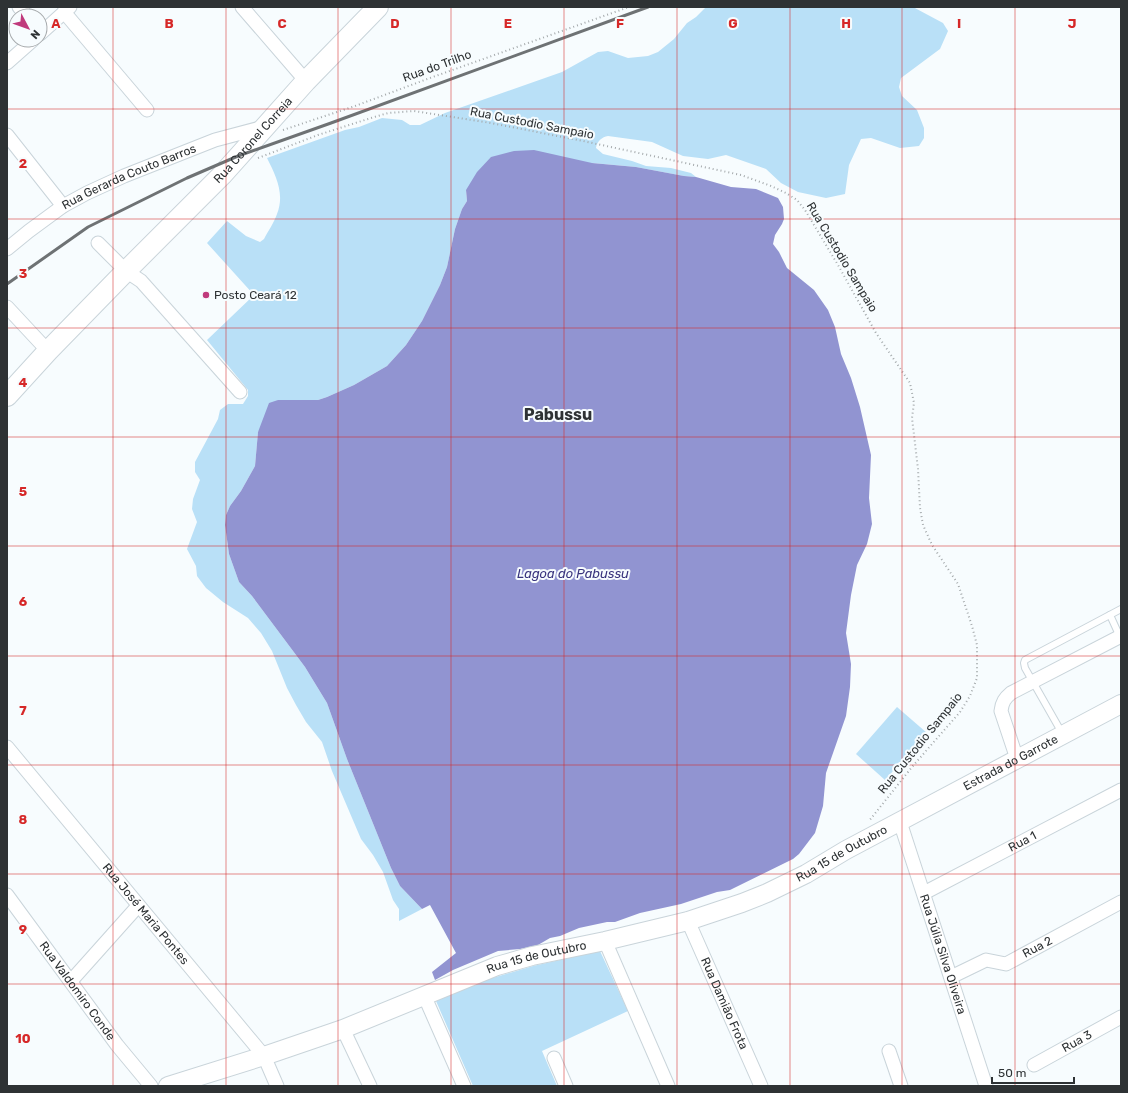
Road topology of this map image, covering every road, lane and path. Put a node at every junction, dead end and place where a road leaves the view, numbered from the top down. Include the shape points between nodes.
1 (242, 7) edge
2 (378, 7) edge
3 (628, 7) edge
4 (67, 10) edge
5 (48, 26) edge
6 (23, 48) edge
7 (7, 62) edge
8 (306, 81) junction
9 (147, 110) dead end
10 (273, 129) junction
11 (7, 135) edge
12 (255, 160) dead end
13 (63, 206) junction
14 (98, 243) dead end
15 (7, 250) edge
16 (126, 271) junction
17 (7, 307) edge
18 (48, 351) junction
19 (240, 392) dead end
20 (7, 396) edge
21 (1121, 609) edge
22 (1110, 614) junction
23 (1121, 637) edge
24 (1034, 682) junction
25 (1121, 704) edge
26 (1063, 734) junction
27 (7, 747) edge
28 (1017, 759) junction
29 (1121, 790) edge
30 (900, 822) junction
31 (865, 826) dead end
32 (924, 893) junction
33 (7, 895) edge
34 (1121, 902) edge
35 (138, 906) junction
36 (688, 921) junction
37 (605, 941) junction
38 (951, 977) junction
39 (71, 981) junction
40 (424, 995) junction
41 (1121, 1017) edge
42 (343, 1029) junction
43 (889, 1051) dead end
44 (264, 1056) junction
45 (554, 1058) dead end
46 (1034, 1065) dead end
47 (151, 1086) edge
48 (168, 1086) edge
49 (277, 1086) edge
50 (370, 1086) edge
51 (464, 1086) edge
52 (566, 1086) edge
53 (668, 1086) edge
54 (760, 1086) edge
55 (901, 1086) edge
56 (986, 1086) edge

1 - 8 street
2 - 8 main road, Rua Coronel Correia
3 - 10 path, Rua do Trilho via 355,106
4 - 5 street
4 - 9 street
6 - 7 street
8 - 10 main road, Rua Coronel Correia
10 - 13 street, Rua Gerarda Couto Barros via 215,140 124,176
10 - 16 main road, Rua Coronel Correia via 222,175
11 - 13 street
12 - 31 path, Rua Custodio Sampaio via 371,118 388,113 414,111 544,133 741,175 771,186 797,200 838,265 876,333 910,383 914,402 913,438 923,525 932,545 958,584 977,645 977,678 970,696 960,712
13 - 15 street, Rua Gerarda Couto Barros
14 - 16 street
16 - 18 main road, Rua Coronel Correia
16 - 19 street via 141,281
17 - 18 street
18 - 20 main road, Rua Coronel Correia
21 - 22 lane
22 - 23 lane
22 - 24 lane via 1025,660 1025,668
23 - 24 street
24 - 26 lane
24 - 28 street via 1011,693 1002,704 1001,711
25 - 26 main road, Estrada do Garrote
26 - 28 main road, Estrada do Garrote
27 - 35 street, Rua José Maria Pontes
28 - 30 main road, Estrada do Garrote
29 - 32 street, Rua 1
30 - 32 street, Rua Júlia Silva Oliveira
30 - 36 main road, Rua 15 de Outubro via 767,893
32 - 38 street, Rua Júlia Silva Oliveira
33 - 39 street, Rua Valdomiro Conde
34 - 38 street, Rua 2 via 1006,964 986,960
35 - 39 street
35 - 44 street, Rua José Maria Pontes
36 - 37 main road, Rua 15 de Outubro
36 - 54 street, Rua Damião Frota
37 - 40 main road, Rua 15 de Outubro via 497,966
37 - 53 street
38 - 56 street, Rua Júlia Silva Oliveira
39 - 47 street, Rua Valdomiro Conde via 117,1045
40 - 42 main road, Rua 15 de Outubro
40 - 51 street
41 - 46 street, Rua 3
42 - 44 main road, Rua 15 de Outubro
42 - 50 street
43 - 55 street
44 - 48 main road, Rua 15 de Outubro
44 - 49 street, Rua José Maria Pontes
45 - 52 street

